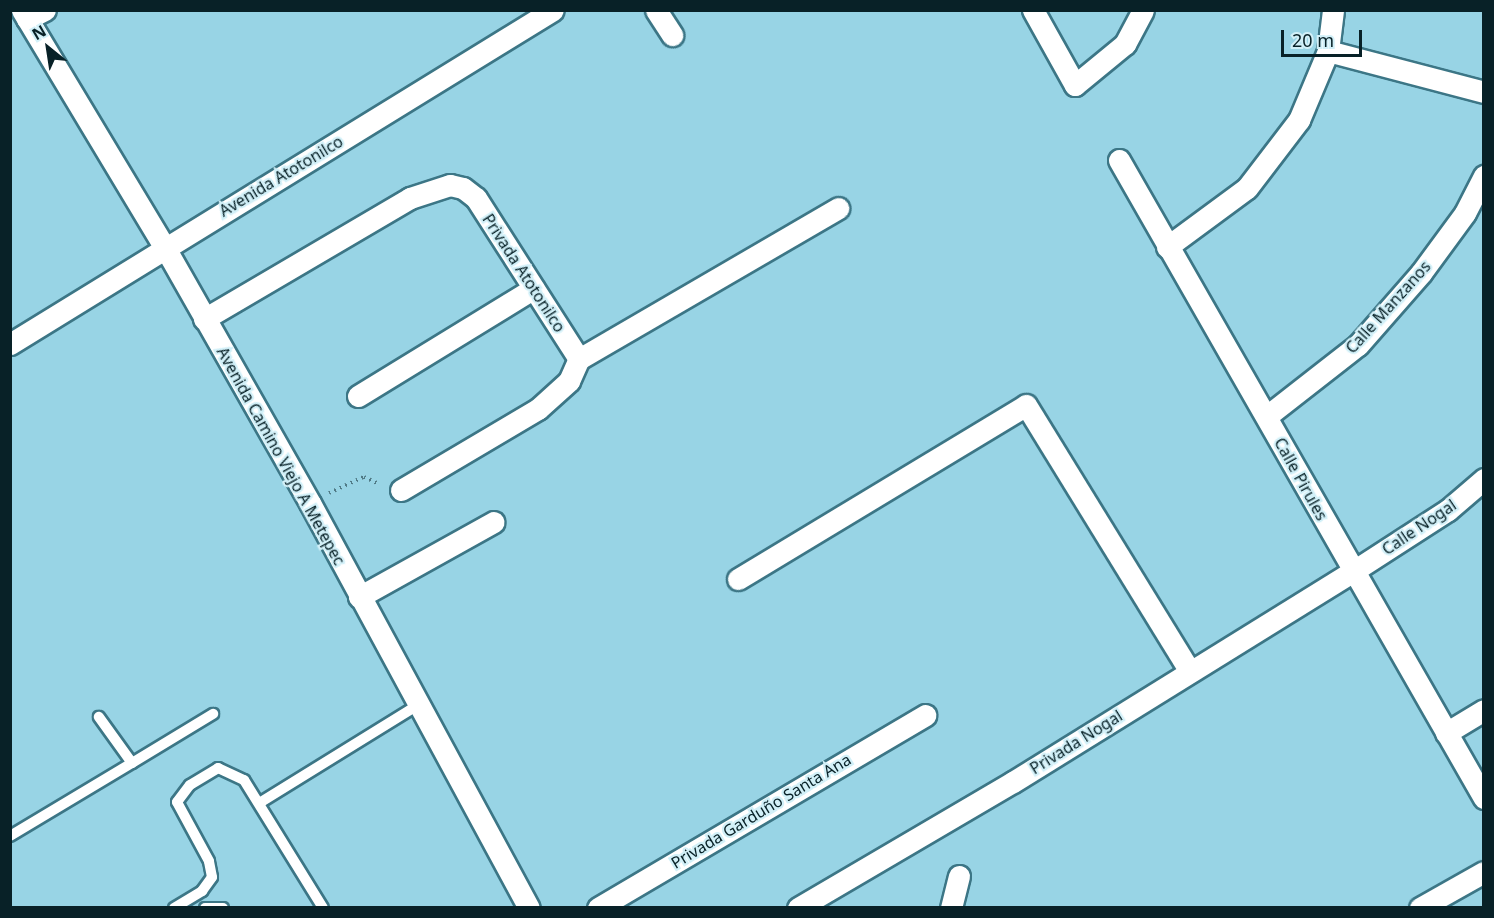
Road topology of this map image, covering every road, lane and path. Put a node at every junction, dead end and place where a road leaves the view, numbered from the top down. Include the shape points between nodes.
1 (553, 10) edge
2 (656, 10) edge
3 (1033, 10) edge
4 (1143, 10) edge
5 (1334, 10) edge
6 (31, 14) edge
7 (672, 36) dead end
8 (1328, 51) junction
9 (1484, 92) edge
10 (1119, 160) dead end
11 (1484, 176) edge
12 (838, 208) dead end
13 (164, 246) junction
14 (1167, 247) junction
15 (534, 288) junction
16 (204, 319) junction
17 (10, 344) edge
18 (579, 359) junction
19 (358, 396) dead end
20 (1267, 416) junction
21 (364, 477) dead end
22 (1484, 479) edge
23 (401, 490) dead end
24 (310, 503) junction
25 (494, 522) dead end
26 (1352, 573) junction
27 (738, 579) dead end
28 (359, 597) junction
29 (1190, 672) junction
30 (418, 705) junction
31 (1484, 710) edge
32 (213, 714) dead end
33 (925, 715) dead end
34 (99, 717) dead end
35 (1446, 733) junction
36 (132, 763) junction
37 (1484, 798) edge
38 (261, 802) junction
39 (10, 836) edge
40 (1484, 872) edge
41 (960, 876) dead end
42 (174, 908) edge
43 (205, 908) edge
44 (223, 908) edge
45 (323, 908) edge
46 (529, 908) edge
47 (598, 908) edge
48 (798, 908) edge
49 (951, 908) edge
50 (1420, 908) edge

1 - 13 street, Avenida Atotonilco
2 - 7 street
3 - 4 street via 1075,86 1125,44
5 - 8 street
6 - 13 street, Avenida Camino Viejo A Metepec
8 - 9 street
8 - 14 street via 1299,120 1247,188
10 - 14 street, Calle Pirules
11 - 20 street, Calle Manzanos via 1465,213 1421,273 1358,345
12 - 18 street
13 - 16 street, Avenida Camino Viejo A Metepec
13 - 17 street, Avenida Atotonilco
14 - 20 street, Calle Pirules
15 - 16 street, Privada Atotonilco via 476,198 463,188 450,185 410,198
15 - 18 street, Privada Atotonilco
15 - 19 street
16 - 24 street, Avenida Camino Viejo A Metepec
18 - 23 street via 569,381 538,410
20 - 26 street, Calle Pirules
21 - 24 path
22 - 26 street, Calle Nogal via 1448,510
24 - 28 street, Avenida Camino Viejo A Metepec
25 - 28 street
26 - 29 street, Privada Nogal
26 - 35 street, Calle Pirules
27 - 29 street via 1026,405
28 - 30 street, Avenida Camino Viejo A Metepec
29 - 48 street, Privada Nogal
30 - 38 lane
30 - 46 street, Avenida Camino Viejo A Metepec
31 - 35 street
32 - 36 lane
33 - 47 street, Privada Garduño Santa Ana
34 - 36 lane
35 - 37 street, Calle Pirules
36 - 39 lane
38 - 42 lane via 244,780 218,768 190,785 177,802 209,861 212,878 202,891
38 - 45 lane
40 - 50 street
41 - 49 street
43 - 44 lane

